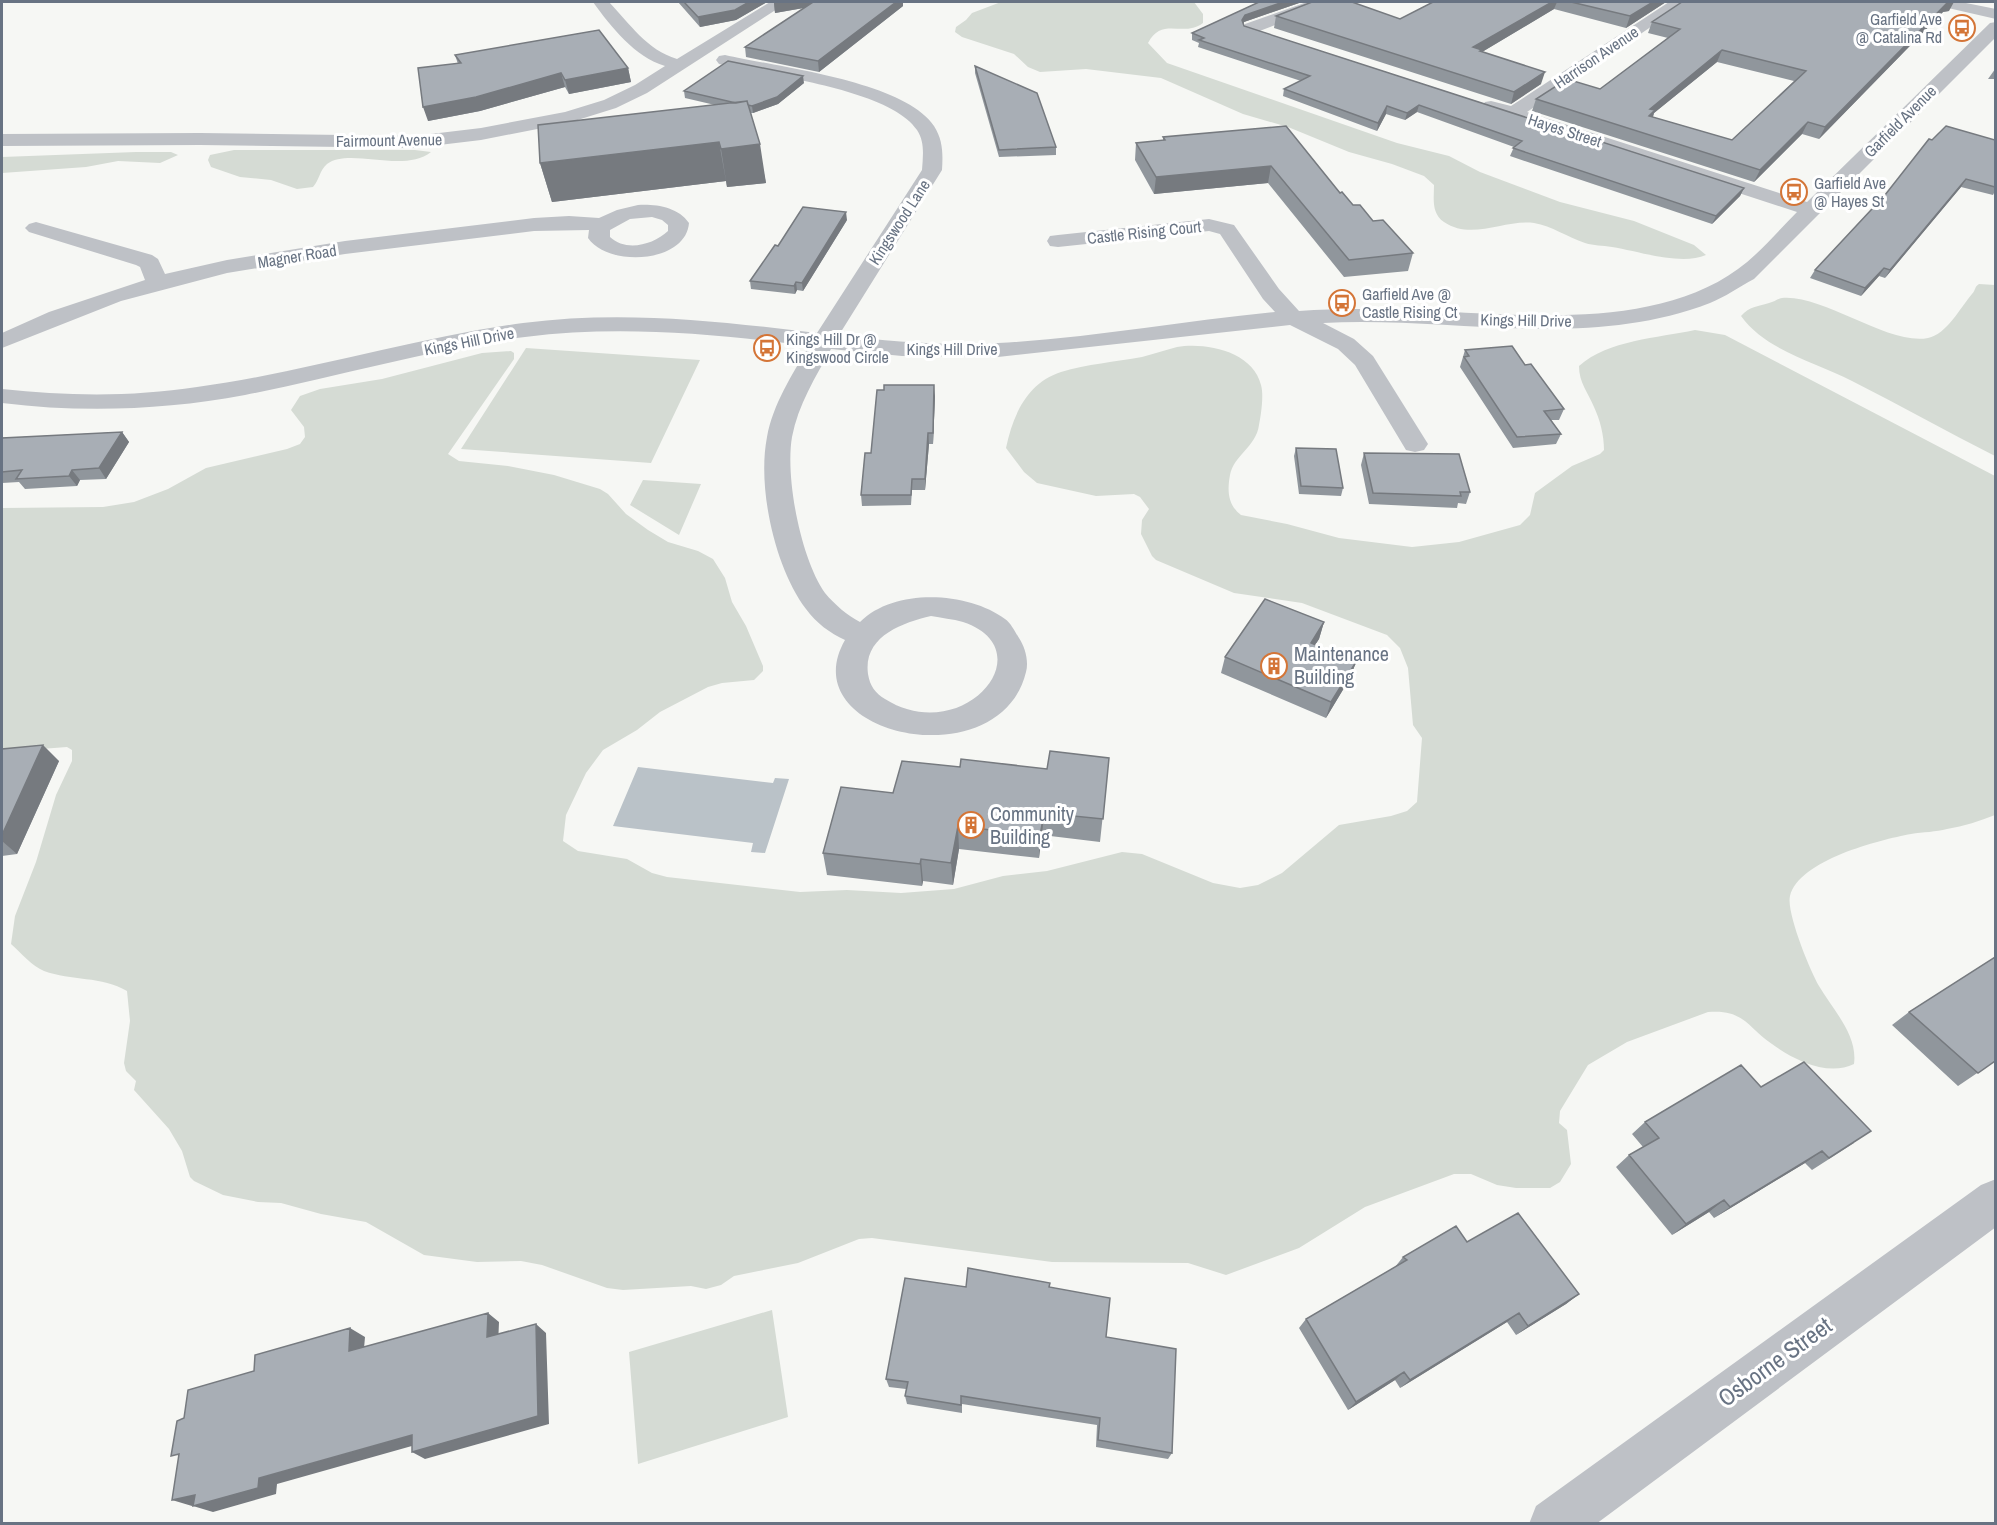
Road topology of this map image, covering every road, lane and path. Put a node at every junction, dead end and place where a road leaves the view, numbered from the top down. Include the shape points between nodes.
1 (601, 2) edge
2 (780, 2) edge
3 (1320, 2) edge
4 (1679, 2) edge
5 (1941, 2) edge
6 (1995, 14) edge
7 (1995, 27) edge
8 (1274, 36) edge
9 (724, 60) dead end
10 (679, 65) junction
11 (1479, 102) edge
12 (1513, 113) junction
13 (2, 140) edge
14 (1811, 210) junction
15 (603, 225) dead end
16 (36, 228) dead end
17 (1059, 241) dead end
18 (1754, 266) joint
19 (157, 281) junction
20 (1292, 318) junction
21 (2, 341) edge
22 (824, 341) junction
23 (2, 396) edge
24 (1415, 444) dead end
25 (863, 636) junction
26 (1995, 1200) edge
27 (1554, 1524) edge

1 - 10 street via 645,51
2 - 10 street, Fairmount Avenue
3 - 8 street via 1251,28
4 - 12 street, Harrison Avenue
5 - 6 street
7 - 14 street, Garfield Avenue
9 - 22 street, Kingswood Lane via 846,86 888,100 918,120 934,145 934,163 928,177
10 - 13 street, Fairmount Avenue via 641,89 597,109 429,141
11 - 12 street, Hayes Street
12 - 14 street, Hayes Street
14 - 18 street, Garfield Avenue
15 - 19 street, Magner Road via 562,222 375,243
16 - 19 street via 144,260
17 - 20 street, Castle Rising Court via 1209,225 1222,227 1230,231 1271,294
18 - 20 street, Kings Hill Drive via 1736,282 1695,300 1603,319 1522,321 1372,315
19 - 21 street, Magner Road via 69,311
20 - 22 street, Kings Hill Drive via 999,350 905,349
20 - 24 street via 1346,344 1365,361
22 - 23 street, Kings Hill Drive via 697,324 588,323 502,333 191,396 86,403
22 - 25 street, Kingswood Lane via 785,416 778,446 778,484 793,551 815,601 834,621
25 - 25 street via 850,665 855,686 879,711 904,721 948,723 975,714 1005,690 1013,670 1012,650 1001,631 983,617 959,608 931,606 905,610 881,620
26 - 27 street, Osborne Street

